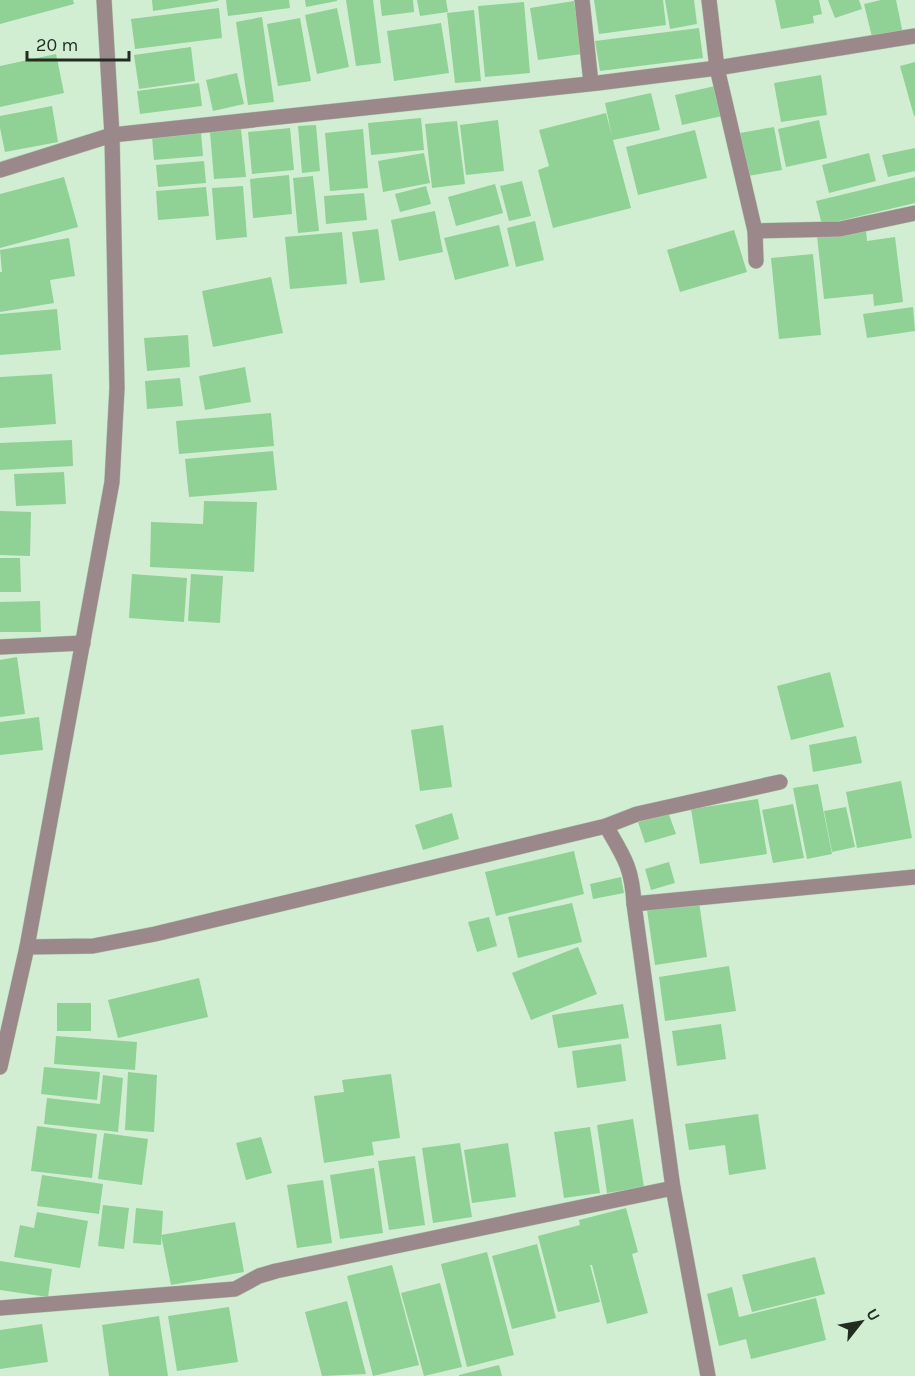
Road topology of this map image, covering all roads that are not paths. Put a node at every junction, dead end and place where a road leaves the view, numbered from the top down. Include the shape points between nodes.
1 (104, 0) edge
2 (582, 0) edge
3 (710, 0) edge
4 (915, 36) edge
5 (717, 68) junction
6 (591, 83) junction
7 (112, 135) junction
8 (0, 170) edge
9 (915, 213) edge
10 (755, 231) junction
11 (756, 261) dead end
12 (83, 643) junction
13 (0, 647) edge
14 (780, 782) dead end
15 (606, 826) junction
16 (915, 877) edge
17 (634, 904) junction
18 (27, 947) junction
19 (0, 1066) edge
20 (673, 1188) junction
21 (0, 1308) edge
22 (708, 1376) edge

1 - 7 street
2 - 6 street
3 - 5 street
4 - 5 street
5 - 6 street
5 - 10 street
6 - 7 street
7 - 8 street
7 - 12 street via 117,388 112,483
9 - 10 street via 840,229
10 - 11 street
12 - 13 street
12 - 18 street
14 - 15 street via 637,814
15 - 17 street via 628,864
15 - 18 street via 155,934 93,946
16 - 17 street
17 - 20 street
18 - 19 street
20 - 21 street via 276,1271 235,1289
20 - 22 street

